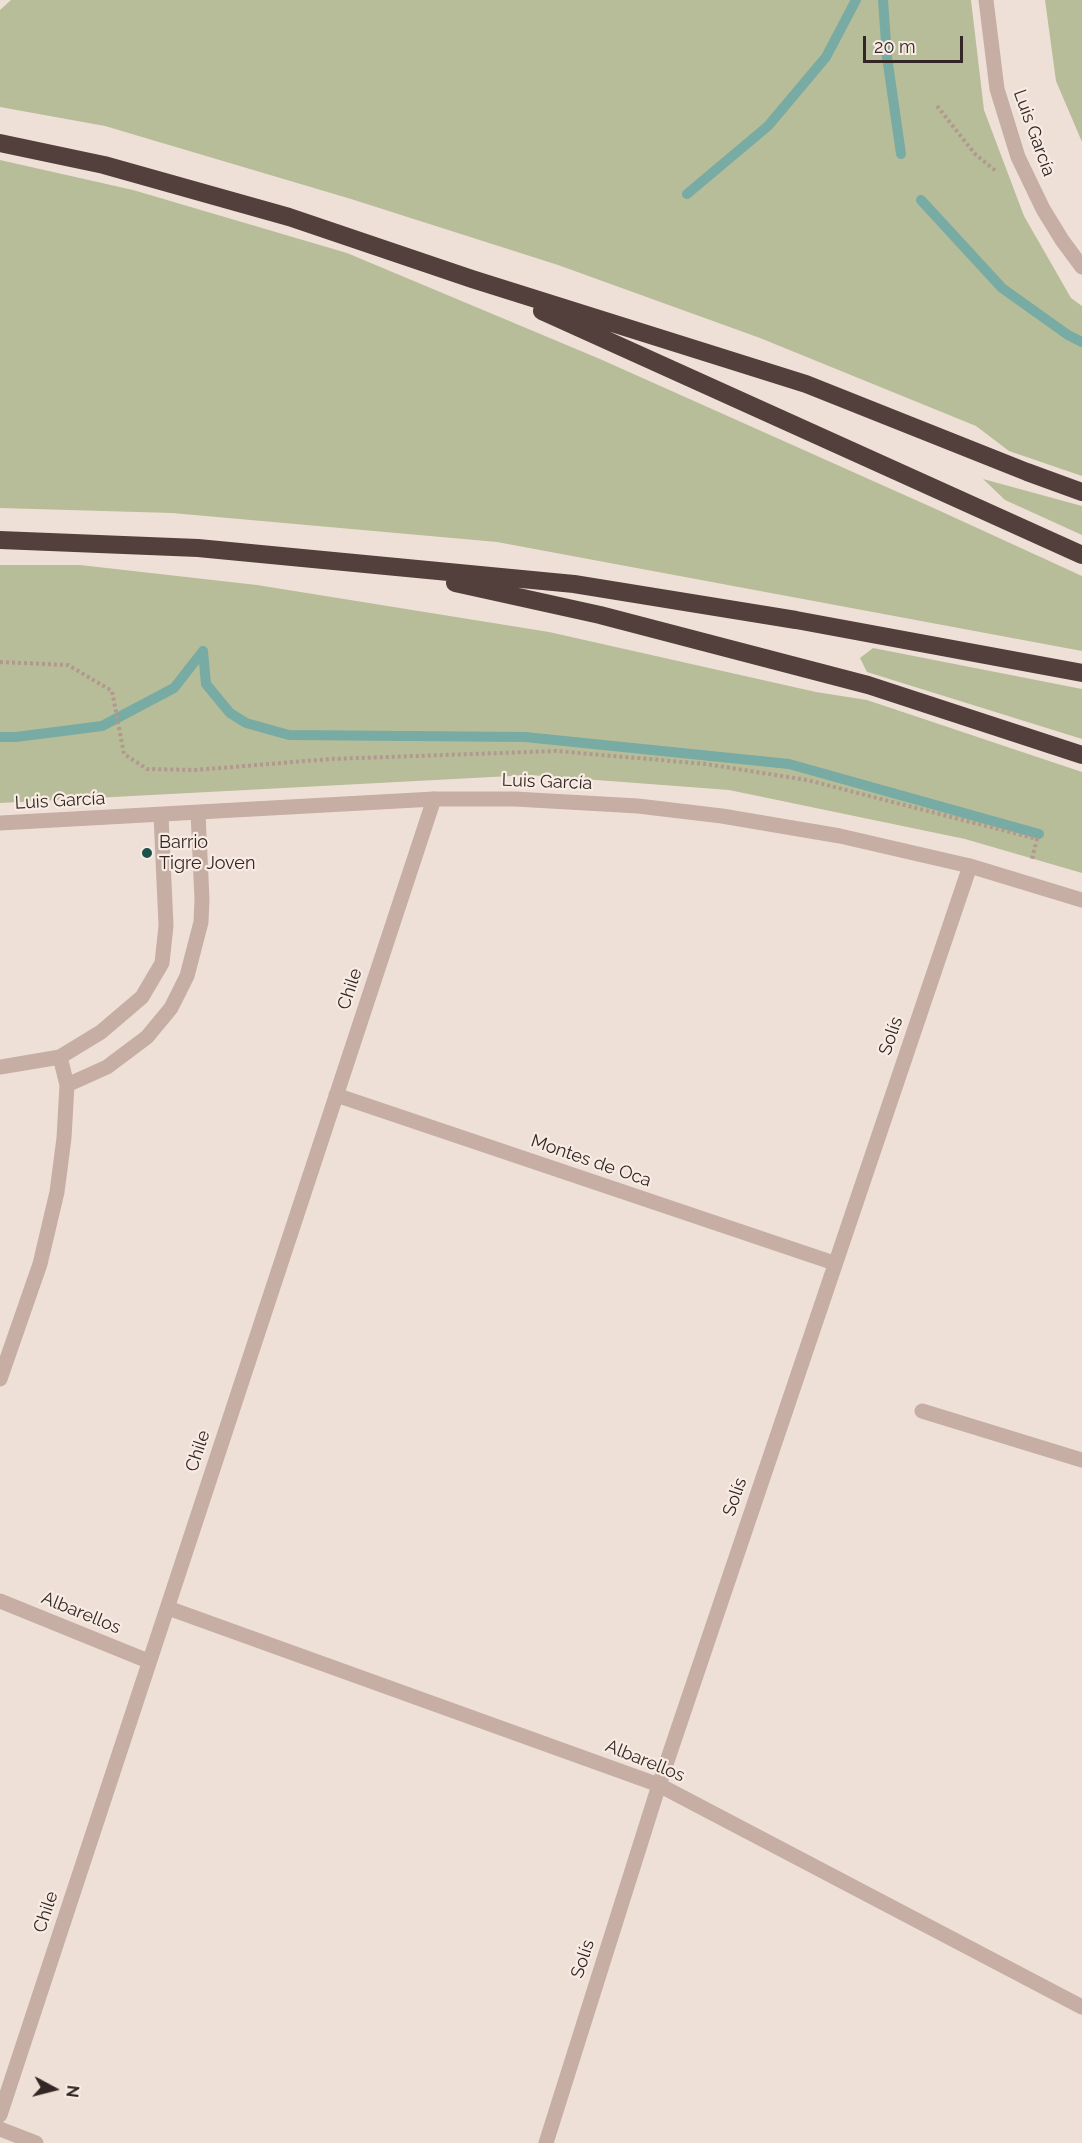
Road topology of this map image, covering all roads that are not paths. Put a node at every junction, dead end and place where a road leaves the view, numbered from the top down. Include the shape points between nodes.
1 (986, 0) edge
2 (0, 143) edge
3 (1082, 267) edge
4 (472, 279) junction
5 (1082, 492) edge
6 (0, 540) edge
7 (1082, 555) edge
8 (382, 567) junction
9 (1082, 673) edge
10 (1082, 755) edge
11 (434, 799) junction
12 (198, 813) junction
13 (161, 815) junction
14 (0, 824) edge
15 (970, 866) junction
16 (1082, 900) edge
17 (60, 1057) junction
18 (0, 1067) edge
19 (67, 1085) junction
20 (336, 1095) junction
21 (834, 1263) junction
22 (0, 1379) edge
23 (922, 1411) dead end
24 (1082, 1460) edge
25 (0, 1601) edge
26 (168, 1608) junction
27 (148, 1661) junction
28 (659, 1785) junction
29 (1082, 2007) edge
30 (0, 2115) edge
31 (0, 2129) edge
32 (36, 2143) edge
33 (546, 2143) edge

1 - 3 street, Luis García via 997,89 1018,157 1043,209
2 - 4 highway via 104,165 289,217
4 - 5 highway via 806,384
4 - 7 highway
6 - 8 highway via 198,548
8 - 9 highway via 574,584
8 - 10 highway via 600,615 857,682
11 - 12 street, Luis García
11 - 15 street, Luis García via 515,799 712,814 840,836
11 - 20 street, Chile
12 - 13 street, Luis García
12 - 19 street via 201,922 187,976 171,1008 147,1037 107,1067
13 - 14 street, Luis García
13 - 17 street via 166,926 162,963 142,997 101,1032
15 - 16 street, Luis García
15 - 21 street, Solís
17 - 18 street
17 - 19 street
19 - 22 street via 57,1192 40,1264
20 - 21 street, Montes de Oca
20 - 26 street, Chile
21 - 28 street, Solís
23 - 24 street
25 - 27 street, Albarellos
26 - 27 street, Chile
26 - 28 street, Albarellos
27 - 30 street, Chile
28 - 29 street, Albarellos
28 - 33 street, Solís
31 - 32 street

